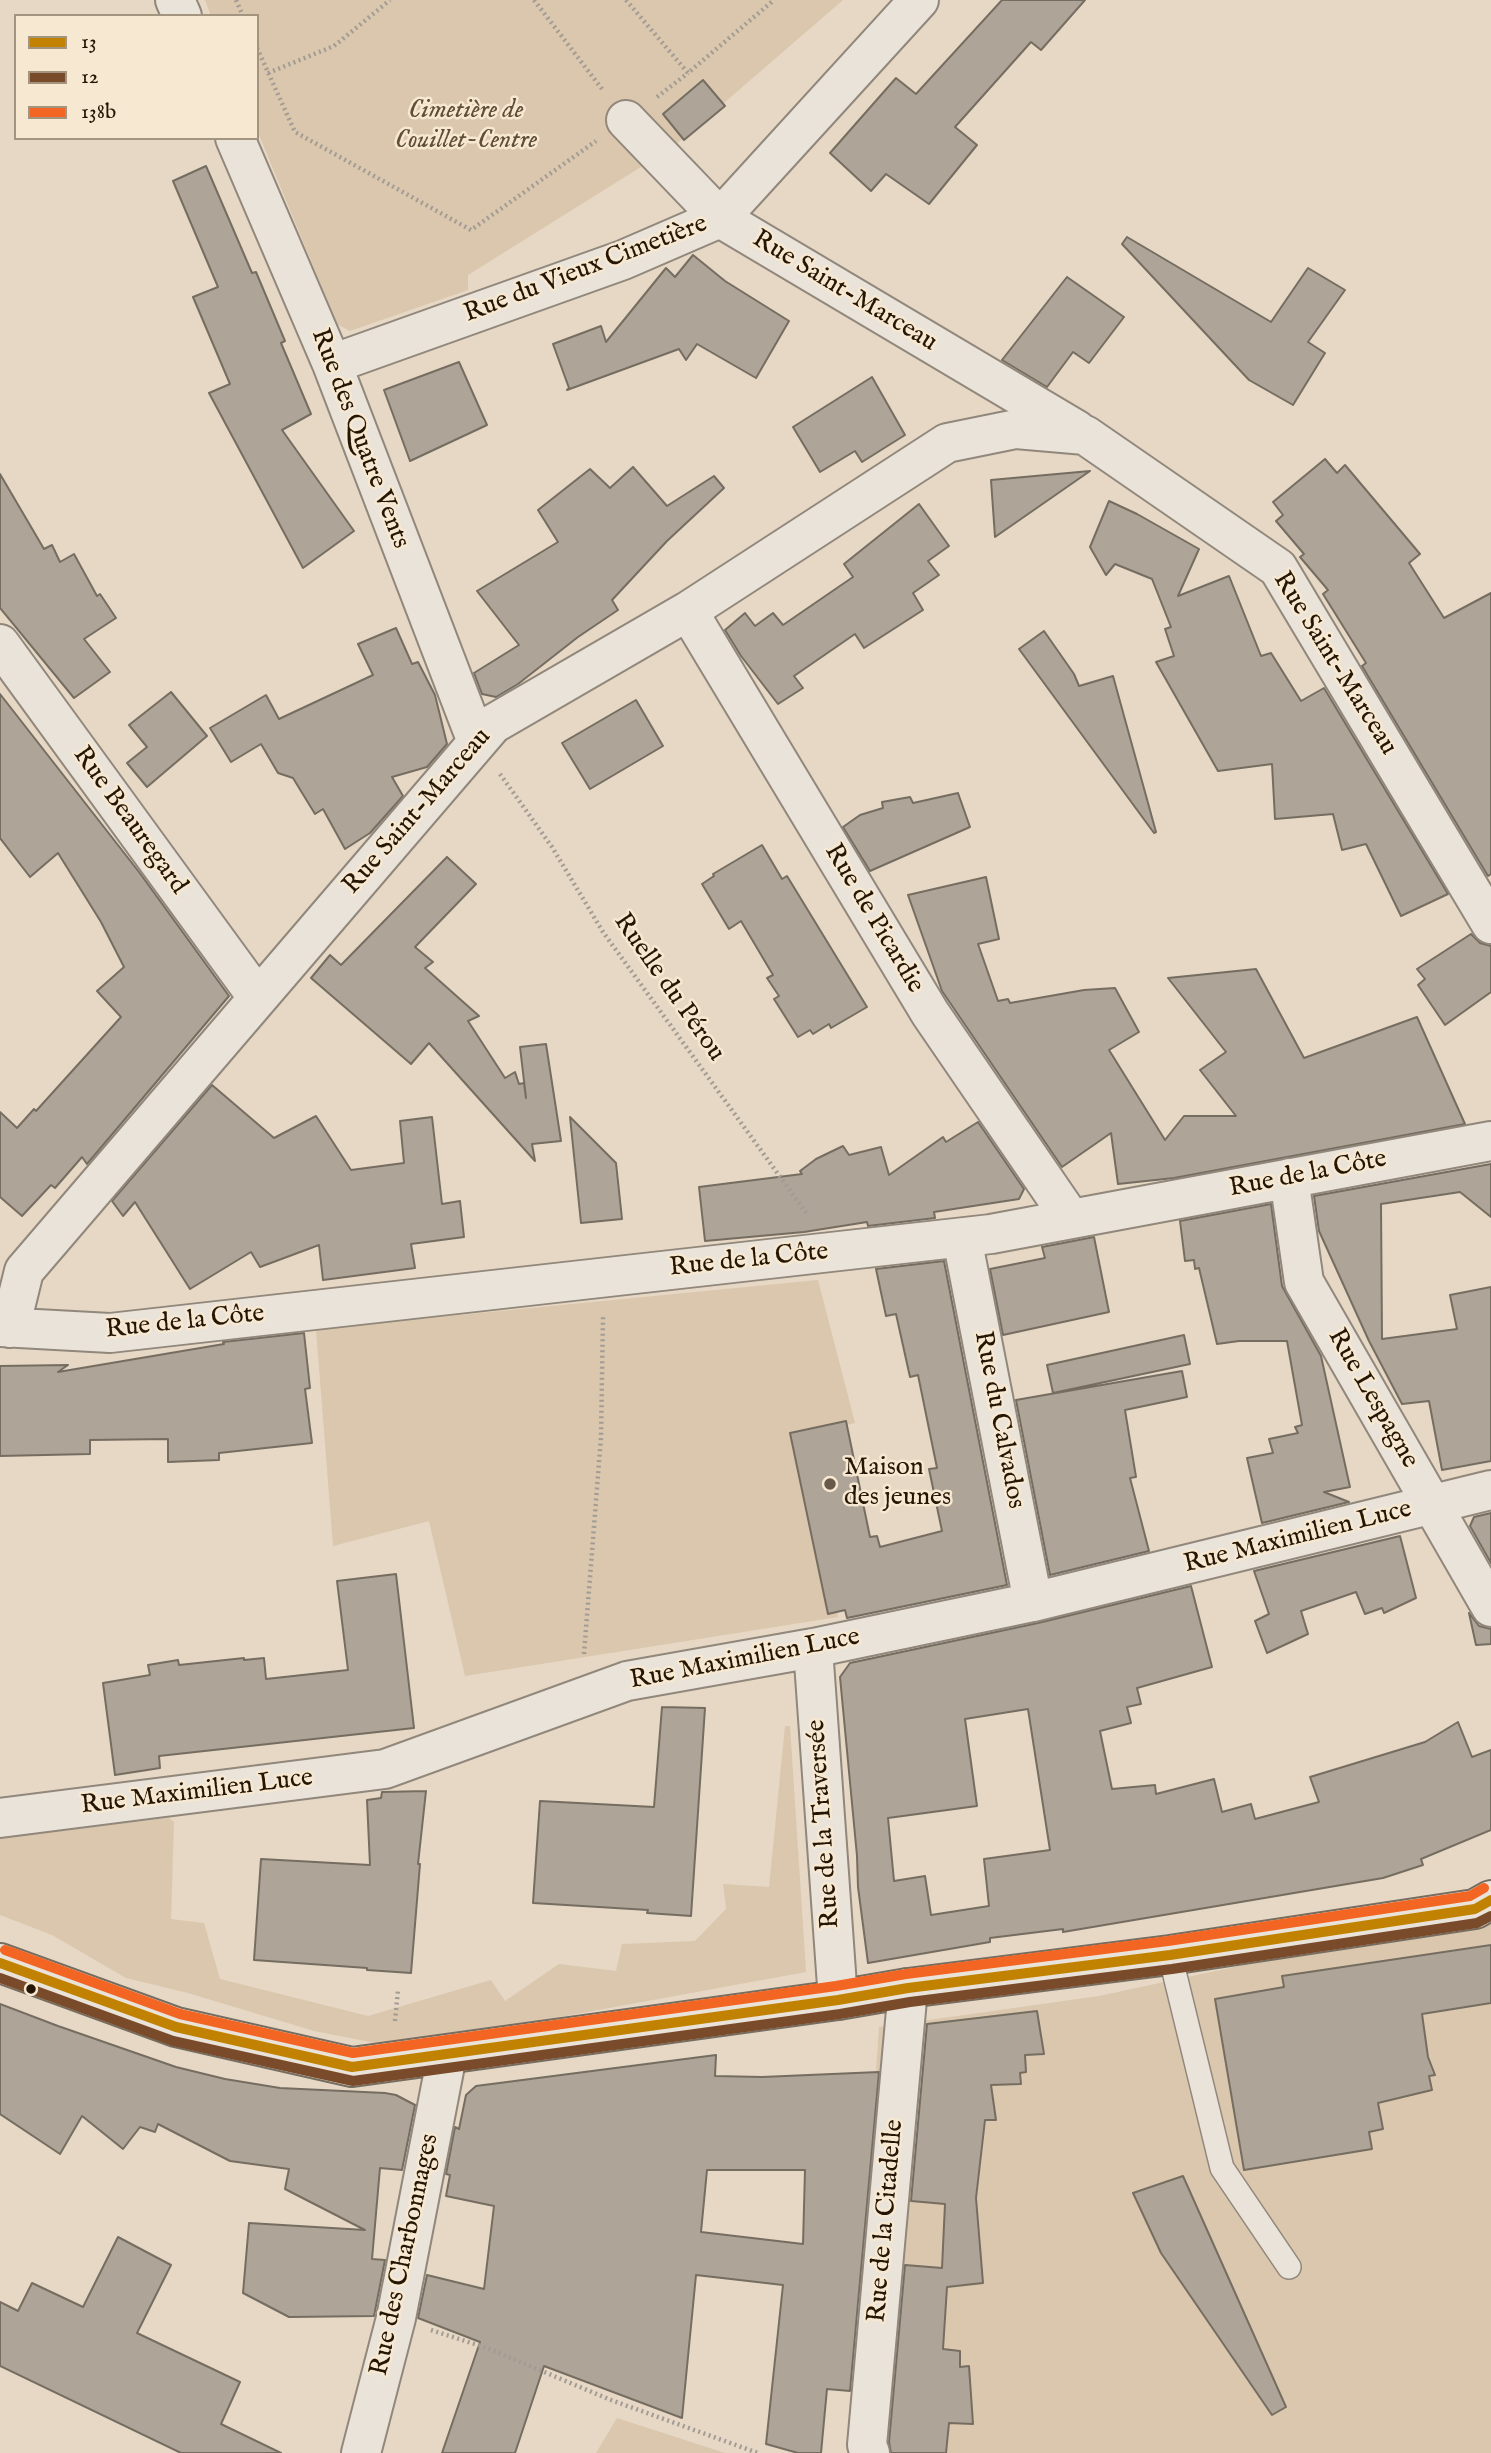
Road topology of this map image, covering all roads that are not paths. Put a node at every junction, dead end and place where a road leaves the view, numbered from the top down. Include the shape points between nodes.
1 (919, 0) edge
2 (626, 120) road end
3 (236, 140) edge
4 (720, 218) junction
5 (332, 364) junction
6 (1085, 435) junction
7 (688, 611) junction
8 (0, 644) edge
9 (477, 742) junction
10 (1491, 924) edge
11 (258, 998) junction
12 (1491, 1141) edge
13 (1289, 1178) junction
14 (1071, 1219) junction
15 (962, 1238) junction
16 (5, 1327) edge
17 (1491, 1490) edge
18 (1433, 1506) junction
19 (1033, 1602) junction
20 (1491, 1607) edge
21 (813, 1648) junction
22 (0, 1818) edge
23 (1491, 1900) edge
24 (1170, 1955) junction
25 (0, 1963) edge
26 (908, 1989) junction
27 (838, 2000) junction
28 (447, 2055) junction
29 (1289, 2267) dead end
30 (361, 2453) edge
31 (870, 2453) edge

1 - 4 street, Rue du Vieux Cimetière
2 - 4 street, Rue Saint-Marceau
3 - 5 street, Rue des Quatre Vents
4 - 5 street, Rue du Vieux Cimetière via 623,260
4 - 6 street, Rue Saint-Marceau
5 - 9 street, Rue des Quatre Vents
6 - 7 street, Rue Saint-Marceau via 1016,429 947,443
6 - 10 street, Rue Saint-Marceau via 1278,568
7 - 9 street, Rue Saint-Marceau via 493,724
7 - 14 street, Rue de Picardie via 930,1013
8 - 11 street, Rue Beauregard
9 - 11 street, Rue Saint-Marceau
11 - 16 street, Rue Saint-Marceau via 24,1270
12 - 13 street, Rue de la Côte
13 - 14 street, Rue de la Côte
13 - 18 street, Rue Lespagne via 1304,1282
14 - 15 street, Rue de la Côte
15 - 16 street, Rue de la Côte via 110,1333
15 - 19 street, Rue du Calvados
17 - 18 street, Rue Maximilien Luce
18 - 19 street, Rue Maximilien Luce
18 - 20 street, Rue Lespagne
19 - 21 street, Rue Maximilien Luce
21 - 22 street, Rue Maximilien Luce via 626,1681 385,1769
21 - 27 street, Rue de la Traversée
23 - 24 street via 1475,1909
24 - 26 street
24 - 29 lane via 1222,2168
25 - 28 street via 176,2027 352,2067
26 - 27 street
26 - 31 street, Rue de la Citadelle via 867,2445
27 - 28 street
28 - 30 street, Rue des Charbonnages via 396,2318

